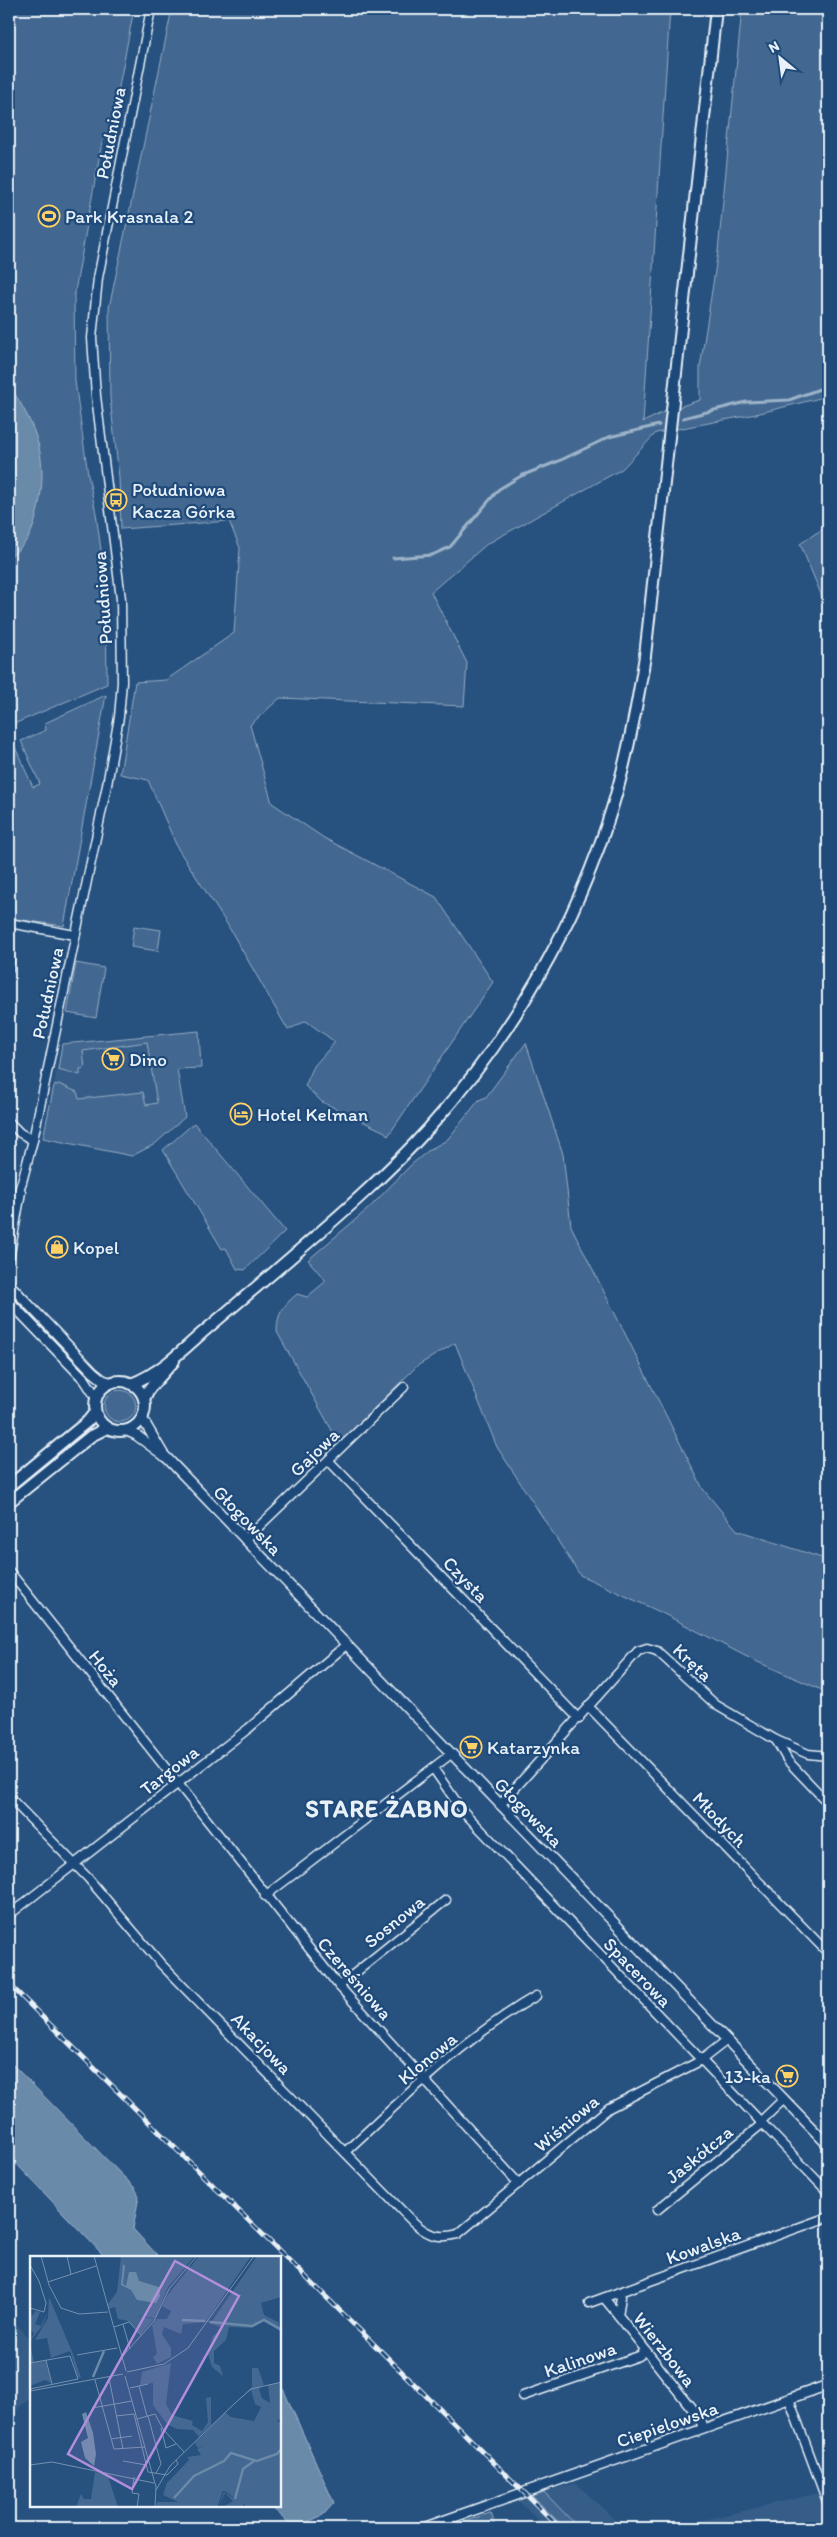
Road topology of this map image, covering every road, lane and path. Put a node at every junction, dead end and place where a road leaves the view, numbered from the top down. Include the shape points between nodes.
1 (151, 9) edge
2 (716, 9) edge
3 (9, 922) edge
4 (75, 935) junction
5 (9, 951) edge
6 (9, 968) edge
7 (9, 1122) edge
8 (33, 1140) junction
9 (22, 1182) junction
10 (9, 1216) edge
11 (9, 1259) edge
12 (9, 1284) edge
13 (9, 1301) edge
14 (178, 1356) junction
15 (112, 1383) junction
16 (131, 1384) junction
17 (404, 1387) dead end
18 (96, 1397) junction
19 (144, 1399) junction
20 (95, 1412) junction
21 (142, 1418) junction
22 (108, 1428) junction
23 (127, 1431) junction
24 (166, 1458) junction
25 (330, 1461) junction
26 (9, 1486) edge
27 (9, 1502) edge
28 (245, 1540) junction
29 (9, 1571) edge
30 (346, 1645) junction
31 (589, 1707) junction
32 (578, 1720) junction
33 (776, 1740) junction
34 (451, 1754) junction
35 (828, 1756) edge
36 (433, 1768) junction
37 (178, 1784) junction
38 (9, 1797) edge
39 (828, 1803) edge
40 (500, 1805) junction
41 (74, 1864) junction
42 (265, 1896) junction
43 (446, 1900) dead end
44 (9, 1916) edge
45 (828, 1953) edge
46 (339, 1986) junction
47 (536, 1996) dead end
48 (727, 2040) junction
49 (700, 2061) junction
50 (424, 2080) junction
51 (784, 2099) junction
52 (761, 2123) junction
53 (828, 2145) edge
54 (345, 2152) junction
55 (519, 2184) junction
56 (828, 2192) edge
57 (657, 2210) dead end
58 (828, 2218) edge
59 (434, 2236) joint
60 (619, 2292) junction
61 (604, 2298) junction
62 (589, 2303) dead end
63 (618, 2315) junction
64 (645, 2350) junction
65 (828, 2385) edge
66 (523, 2396) dead end
67 (789, 2399) junction
68 (703, 2429) junction
69 (828, 2504) edge
70 (423, 2528) edge

1 - 4 street, Południowa via 94,310 92,366 120,599 122,682 114,750
2 - 14 main road via 645,656 626,753 597,852 552,954 506,1029 458,1094 408,1150 351,1206
3 - 4 street
4 - 8 street, Południowa
5 - 6 street
7 - 8 street
8 - 9 street, Południowa
9 - 10 street, Południowa
9 - 11 street, Południowa
12 - 15 street via 93,1372
13 - 18 street via 89,1384
14 - 16 main road
14 - 19 main road
15 - 16 main road
15 - 18 main road
16 - 19 main road
17 - 25 street, Gajowa
18 - 20 main road
19 - 21 main road
20 - 22 main road
20 - 26 main road
21 - 23 main road
21 - 24 street, Głogowska
22 - 23 main road
22 - 27 main road via 99,1430 74,1448
23 - 24 street, Głogowska
24 - 28 street, Głogowska
25 - 28 street, Gajowa
25 - 32 street, Czysta
28 - 30 street, Głogowska
29 - 37 street, Hoża
30 - 34 street, Głogowska
30 - 37 street, Targowa
31 - 32 street, Kręta
31 - 33 street, Kręta via 638,1651 647,1648 657,1651 716,1705
31 - 45 street, Młodych
32 - 40 street, Kręta
33 - 35 street, Kręta via 808,1754
33 - 39 street via 788,1761
34 - 36 street
34 - 40 street, Głogowska
36 - 42 street
36 - 49 street, Spacerowa via 462,1810
37 - 41 street, Targowa
37 - 42 street, Czereśniowa
38 - 41 street, Akacjowa
40 - 48 street, Głogowska
41 - 44 street, Targowa
41 - 54 street, Akacjowa via 161,1964
42 - 46 street, Czereśniowa
43 - 46 street, Sosnowa
46 - 50 street, Czereśniowa
47 - 50 street, Klonowa via 508,2013
48 - 49 street, Wiśniowa
48 - 51 street, Głogowska
49 - 52 street, Spacerowa
49 - 55 street, Wiśniowa via 609,2108
50 - 54 street, Klonowa
50 - 55 street, Czereśniowa
51 - 52 street, Jaskółcza
51 - 53 street, Głogowska
52 - 56 street, Spacerowa
52 - 57 street, Jaskółcza
54 - 59 street, Akacjowa via 411,2220
55 - 59 street, Wiśniowa via 458,2234 446,2238
58 - 60 street, Kowalska
60 - 61 street, Kowalska
60 - 63 street, Wierzbowa
61 - 62 street, Kowalska
61 - 63 street, Wierzbowa
63 - 64 street, Wierzbowa
64 - 66 street, Kalinowa via 639,2356
64 - 68 street, Wierzbowa via 700,2419
65 - 67 street, Ciepielowska
67 - 68 street, Ciepielowska
67 - 69 street
68 - 70 street, Ciepielowska

